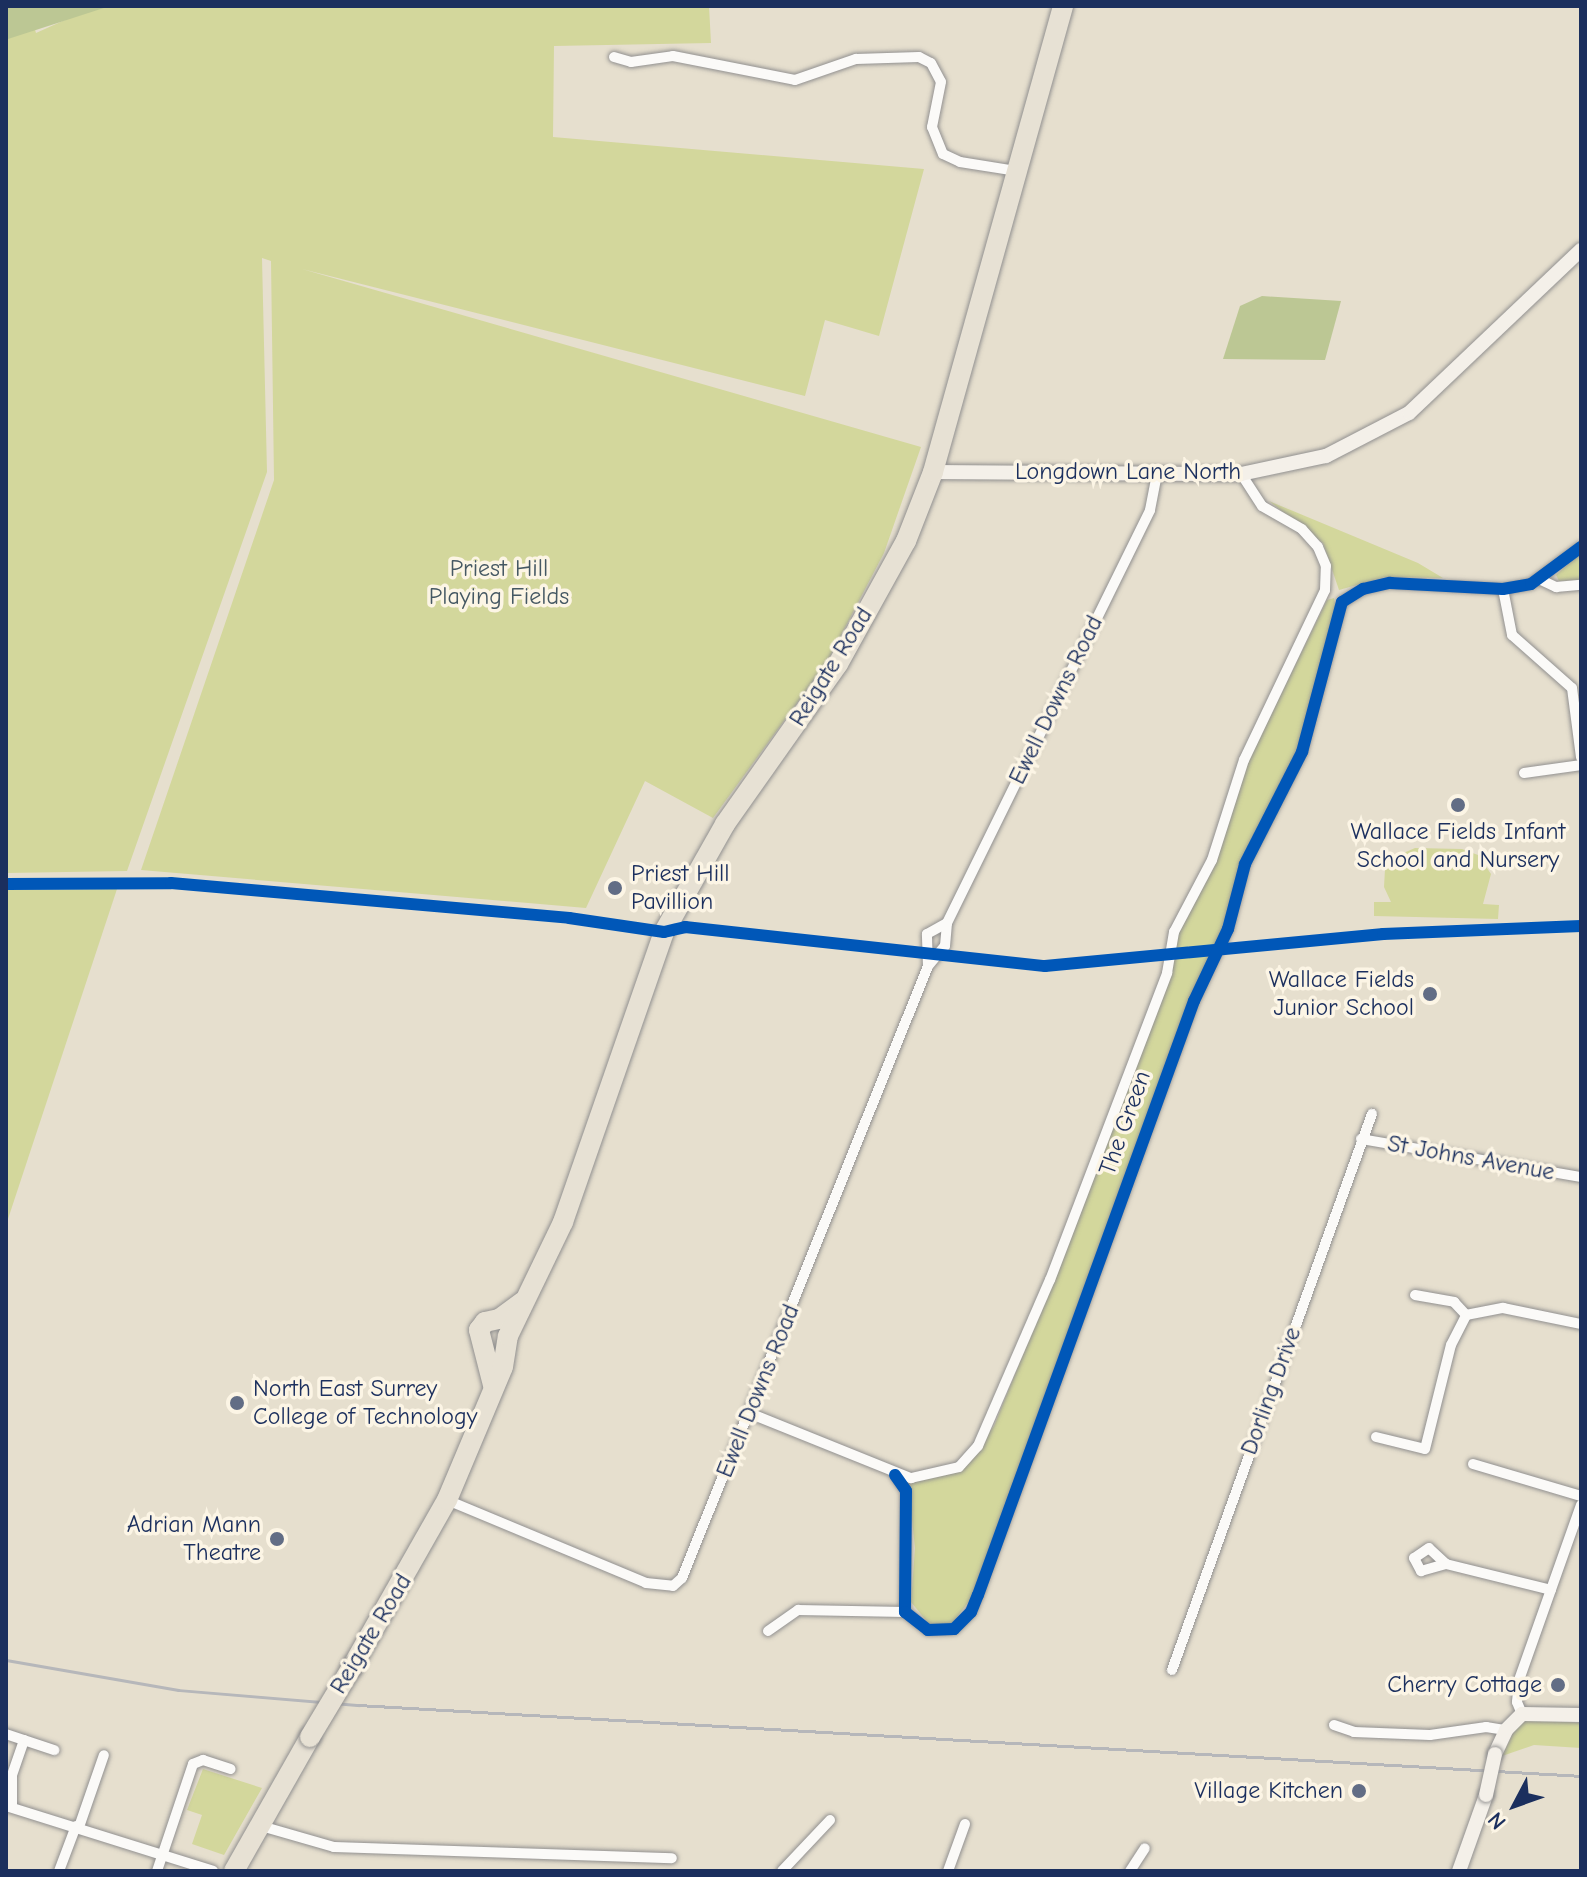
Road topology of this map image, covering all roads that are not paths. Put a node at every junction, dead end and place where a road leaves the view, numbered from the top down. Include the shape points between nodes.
1 (1063, 6) edge
2 (614, 57) dead end
3 (1017, 171) junction
4 (1581, 250) edge
5 (933, 472) junction
6 (1241, 474) junction
7 (1157, 475) junction
8 (1581, 547) edge
9 (1541, 580) junction
10 (1327, 584) junction
11 (1581, 585) edge
12 (1503, 589) junction
13 (1342, 602) junction
14 (1581, 757) edge
15 (1581, 765) edge
16 (1524, 773) dead end
17 (947, 923) junction
18 (928, 966) junction
19 (1372, 1114) dead end
20 (1361, 1139) junction
21 (1581, 1177) edge
22 (1415, 1295) dead end
23 (1466, 1315) junction
24 (1581, 1324) edge
25 (505, 1332) junction
26 (494, 1390) junction
27 (749, 1413) junction
28 (1376, 1437) dead end
29 (1473, 1464) dead end
30 (895, 1475) junction
31 (1581, 1496) edge
32 (447, 1500) junction
33 (1581, 1505) edge
34 (1446, 1564) dead end
35 (1551, 1590) junction
36 (905, 1612) junction
37 (768, 1631) dead end
38 (1172, 1670) dead end
39 (1522, 1714) junction
40 (1581, 1715) edge
41 (1334, 1725) dead end
42 (1506, 1730) junction
43 (6, 1734) edge
44 (24, 1740) junction
45 (54, 1750) dead end
46 (104, 1755) dead end
47 (231, 1769) dead end
48 (9, 1806) edge
49 (830, 1820) dead end
50 (965, 1824) dead end
51 (261, 1826) junction
52 (77, 1827) junction
53 (1145, 1848) dead end
54 (163, 1855) junction
55 (672, 1858) dead end
56 (59, 1871) edge
57 (157, 1871) edge
58 (213, 1871) edge
59 (234, 1871) edge
60 (782, 1871) edge
61 (948, 1871) edge
62 (1130, 1871) edge
63 (1459, 1871) edge

1 - 3 highway, Reigate Road
2 - 3 street via 631,62 673,56 795,80 856,59 919,57 931,63 941,82 932,127 943,154
3 - 5 highway, Reigate Road
4 - 6 street, Longdown Lane North via 1409,413 1326,456
5 - 7 street, Longdown Lane North
5 - 25 highway, Reigate Road via 906,541 838,664 725,824 664,932 576,1186 529,1298
6 - 7 street, Longdown Lane North
6 - 10 street via 1262,506 1309,535 1323,558
7 - 17 street, Ewell Downs Road via 1150,510
8 - 9 street
9 - 11 street via 1556,587
9 - 12 street
10 - 13 street
10 - 30 street, The Green via 1244,760 1212,860 1174,932 1167,973 991,1420 959,1467 927,1477
12 - 13 street via 1390,583 1363,589
12 - 14 street via 1512,635 1572,688
13 - 36 street, The Green via 1302,752 1245,864 1228,929 1183,1030 971,1612 954,1629 941,1632 917,1624
15 - 16 street
17 - 18 street, Ewell Downs Road via 945,946
17 - 18 street, Ewell Downs Road via 927,934
18 - 27 street, Ewell Downs Road
19 - 20 street, Dorling Drive
20 - 21 street, St Johns Avenue
20 - 38 street, Dorling Drive
22 - 23 street via 1454,1302
23 - 24 street via 1490,1307
23 - 28 street via 1455,1332 1425,1449
25 - 26 highway, Reigate Road
25 - 26 highway, Reigate Road via 494,1348 484,1344
26 - 32 highway, Reigate Road
27 - 30 street, The Green
27 - 32 street, Ewell Downs Road via 690,1566 673,1586 646,1583
29 - 31 street
30 - 36 street via 906,1491
32 - 51 highway, Reigate Road, bridge
33 - 35 street
34 - 35 street
35 - 39 street via 1516,1691
36 - 37 street via 798,1610
39 - 40 street
39 - 42 street
41 - 42 street via 1354,1732 1430,1735 1486,1727
42 - 63 street, bridge
43 - 44 street
44 - 45 street
44 - 48 street
46 - 52 street
47 - 54 street via 203,1760 193,1764
48 - 52 street
49 - 60 street
50 - 61 street
51 - 55 street via 326,1847
51 - 59 highway, Reigate Road
52 - 54 street
52 - 56 street
53 - 62 street
54 - 57 street
54 - 58 street

